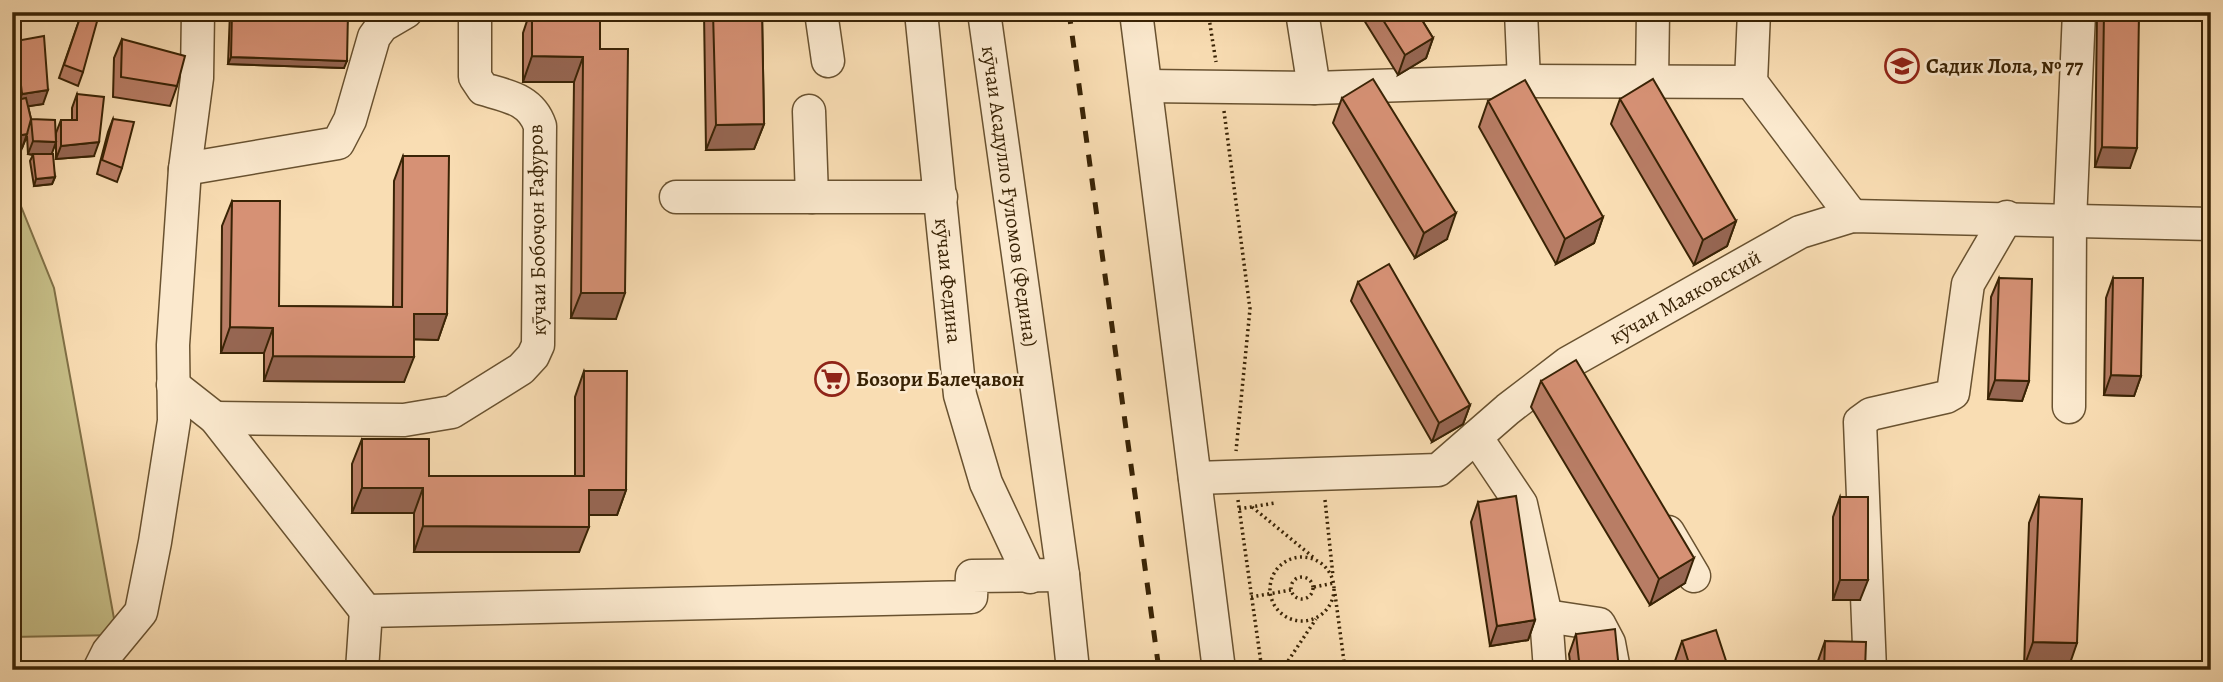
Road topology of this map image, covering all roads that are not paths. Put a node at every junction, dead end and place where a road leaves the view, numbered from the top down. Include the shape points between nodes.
1 (198, 12) edge
2 (406, 12) edge
3 (475, 12) edge
4 (821, 12) edge
5 (921, 12) edge
6 (984, 12) edge
7 (1136, 12) edge
8 (1302, 12) edge
9 (1521, 12) edge
10 (1653, 12) edge
11 (1754, 12) edge
12 (2079, 12) edge
13 (828, 61) dead end
14 (1524, 80) junction
15 (1652, 80) junction
16 (1751, 82) junction
17 (1146, 86) junction
18 (1314, 88) junction
19 (809, 111) dead end
20 (185, 169) junction
21 (676, 197) dead end
22 (812, 197) junction
23 (941, 197) junction
24 (1852, 216) junction
25 (2007, 217) junction
26 (2070, 221) junction
27 (2211, 224) edge
28 (173, 385) junction
29 (2069, 407) dead end
30 (215, 418) junction
31 (1476, 437) junction
32 (1195, 478) junction
33 (1652, 505) edge
34 (1063, 575) junction
35 (1030, 576) junction
36 (1694, 576) edge
37 (366, 611) junction
38 (1546, 616) junction
39 (99, 670) edge
40 (362, 670) edge
41 (1073, 670) edge
42 (1219, 670) edge
43 (1550, 670) edge
44 (1614, 670) edge
45 (1870, 670) edge

1 - 20 street via 197,78
2 - 20 street via 382,26 374,37 350,120 338,143
3 - 30 street, кӯчаи Бобоҷон Ғафуров via 475,77 483,89 523,101 536,113 540,126 538,345 533,356 521,369 452,412 404,419
4 - 13 street
5 - 23 street, кӯчаи Федина
6 - 34 street, кӯчаи Асадулло Ғуломов (Федина)
7 - 17 street
8 - 18 street
9 - 14 street
10 - 15 street
11 - 16 street
12 - 26 street
14 - 15 street
14 - 18 street
15 - 16 street
16 - 24 street
17 - 18 street
17 - 32 street
19 - 22 street
20 - 28 street
21 - 22 street
22 - 23 street
23 - 35 street, кӯчаи Федина via 960,395 986,484
24 - 25 street, кӯчаи Маяковский
24 - 31 street, кӯчаи Маяковский via 1800,232
25 - 26 street, кӯчаи Маяковский
25 - 45 street via 1968,284 1952,393 1871,414 1860,422
26 - 27 street, кӯчаи Маяковский
26 - 29 street
28 - 30 street
28 - 39 street via 174,421 141,612
30 - 37 street
31 - 32 street, кӯчаи Маяковский via 1438,470
31 - 38 street via 1521,504
32 - 42 street
33 - 36 street
34 - 35 street
34 - 41 street, кӯчаи Асадулло Ғуломов (Федина)
35 - 37 street via 972,576 971,597
37 - 40 street
38 - 43 street
38 - 44 street via 1599,624 1609,643

